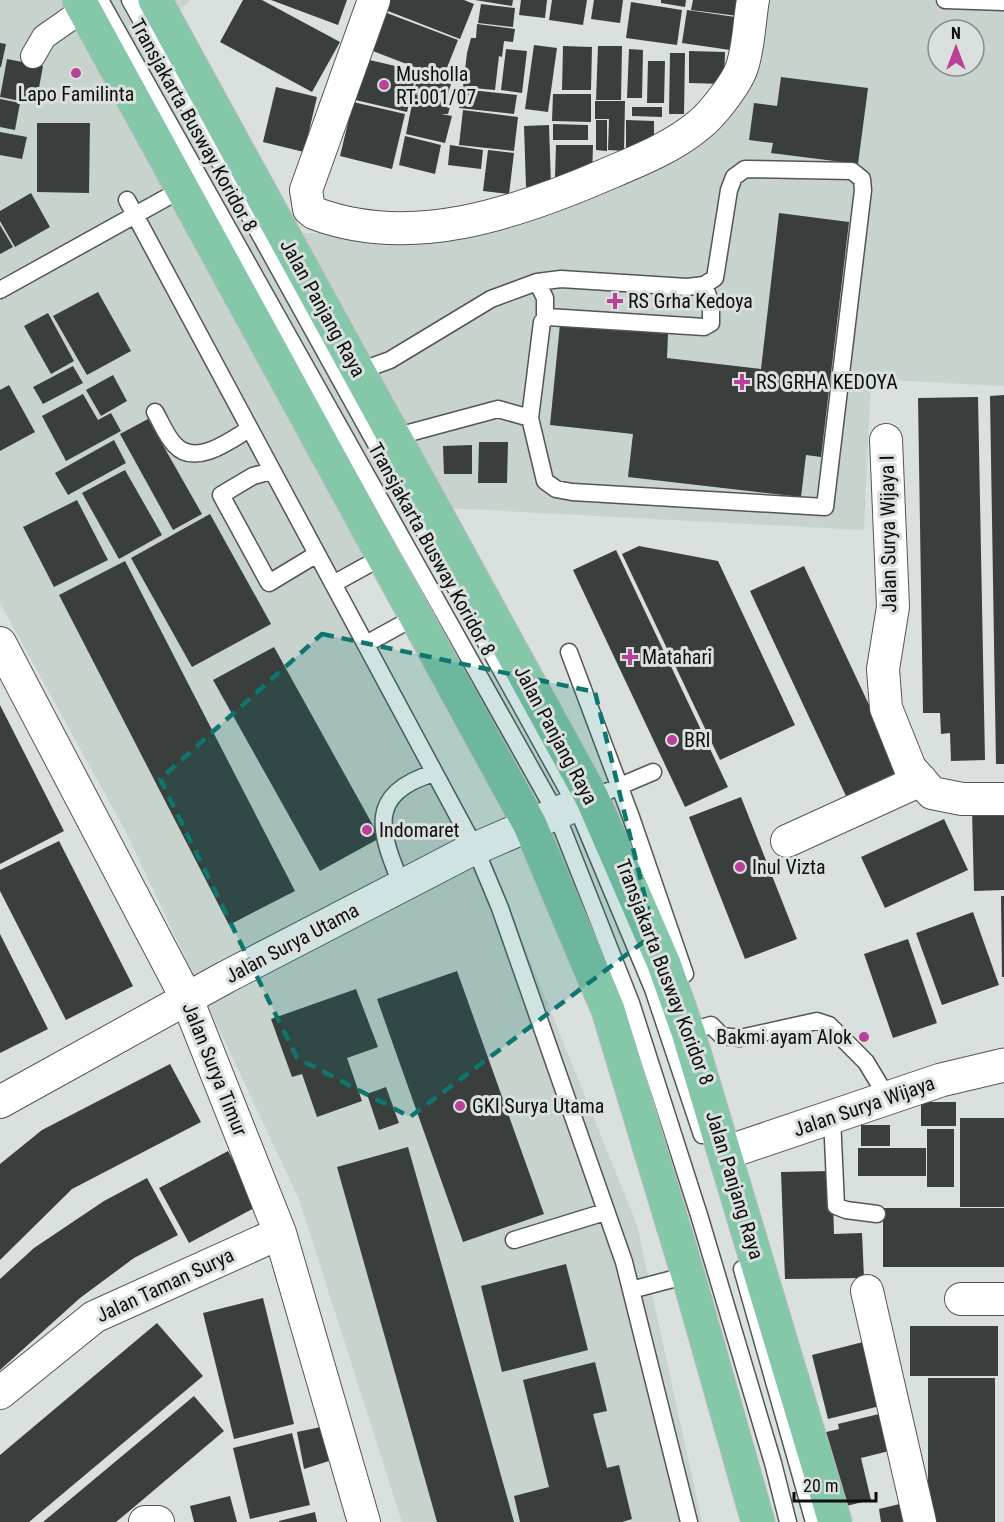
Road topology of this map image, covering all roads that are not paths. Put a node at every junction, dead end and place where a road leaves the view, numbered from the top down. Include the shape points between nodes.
1 (130, 0) edge
2 (155, 0) edge
3 (171, 0) edge
4 (374, 0) edge
5 (753, 0) edge
6 (945, 0) edge
7 (1004, 2) edge
8 (88, 3) edge
9 (175, 35) junction
10 (33, 56) dead end
11 (182, 189) junction
12 (127, 200) dead end
13 (135, 216) junction
14 (537, 282) junction
15 (704, 285) junction
16 (0, 290) edge
17 (545, 318) junction
18 (357, 372) junction
19 (155, 412) dead end
20 (530, 418) junction
21 (249, 429) junction
22 (394, 437) junction
23 (886, 440) dead end
24 (271, 471) junction
25 (317, 554) junction
26 (382, 557) junction
27 (333, 584) junction
28 (415, 617) junction
29 (0, 643) edge
30 (366, 644) junction
31 (569, 651) dead end
32 (653, 772) dead end
33 (434, 773) junction
34 (921, 780) junction
35 (1004, 799) edge
36 (575, 805) junction
37 (787, 841) dead end
38 (475, 848) junction
39 (402, 886) junction
40 (685, 975) dead end
41 (187, 999) junction
42 (688, 1032) junction
43 (1004, 1065) edge
44 (887, 1097) junction
45 (0, 1102) edge
46 (832, 1118) junction
47 (725, 1154) junction
48 (605, 1212) junction
49 (877, 1214) dead end
50 (280, 1233) junction
51 (514, 1240) dead end
52 (688, 1275) junction
53 (631, 1290) junction
54 (867, 1291) dead end
55 (961, 1299) dead end
56 (1004, 1299) edge
57 (0, 1393) edge
58 (145, 1522) edge
59 (158, 1522) edge
60 (364, 1522) edge
61 (689, 1522) edge
62 (758, 1522) edge
63 (788, 1522) edge
64 (814, 1522) edge
65 (835, 1522) edge
66 (920, 1522) edge

1 - 36 lane, Transjakarta Busway Koridor 8
2 - 9 main road, Jalan Panjang Raya
3 - 9 main road
4 - 5 street via 306,190 309,209 314,213 361,227 420,227 476,221 527,207 648,156 700,125 722,99 742,69
6 - 7 lane
8 - 10 street via 44,37
8 - 11 main road, Jalan Panjang Raya
8 - 36 lane, Transjakarta Busway Koridor 8
9 - 18 main road, Jalan Panjang Raya
11 - 13 lane
11 - 26 main road, Jalan Panjang Raya
12 - 13 lane
13 - 16 lane
13 - 21 lane
14 - 15 lane via 561,279
14 - 17 lane via 545,298
14 - 18 lane via 491,299 390,360
15 - 17 lane via 711,303 711,323 704,327
15 - 20 lane via 715,278 729,190 734,177 745,169 844,170 862,179 825,507 556,489 545,481
17 - 20 lane
18 - 22 main road, Jalan Panjang Raya
19 - 21 lane via 176,447 194,453 218,449
20 - 22 lane via 498,409
21 - 24 lane
22 - 36 main road, Jalan Panjang Raya
23 - 34 street, Jalan Surya Wijaya I via 893,607 883,669 886,708 910,768
24 - 25 lane
24 - 25 lane via 253,476 221,495 269,583
25 - 27 lane
26 - 27 lane
26 - 28 main road, Jalan Panjang Raya
27 - 30 lane
28 - 30 lane
28 - 36 main road, Jalan Panjang Raya
29 - 41 street, Jalan Surya Timur
30 - 33 lane
31 - 36 lane
32 - 36 lane
33 - 38 lane
33 - 39 lane via 410,780 394,792 384,810 384,836
34 - 35 street, Jalan Surya Wijaya I via 932,793 962,799
34 - 37 street
36 - 38 street, Jalan Surya Utama
36 - 40 lane
36 - 42 main road, Jalan Panjang Raya via 664,964
36 - 52 main road, Jalan Panjang Raya via 608,1010
36 - 63 lane, Transjakarta Busway Koridor 8
36 - 64 lane, Transjakarta Busway Koridor 8 via 653,990 676,1056 713,1168
38 - 39 street, Jalan Surya Utama
38 - 48 lane via 538,1014
39 - 41 street, Jalan Surya Utama
41 - 45 street, Jalan Surya Utama
41 - 50 street, Jalan Surya Timur
42 - 44 lane via 711,1024 722,1036 740,1038 817,1021 829,1025 866,1062
42 - 47 main road, Jalan Panjang Raya
43 - 44 street, Jalan Surya Wijaya
44 - 46 street, Jalan Surya Wijaya
46 - 47 street, Jalan Surya Wijaya
46 - 49 lane via 836,1206
47 - 65 main road, Jalan Panjang Raya
48 - 51 lane
48 - 53 lane
50 - 57 street, Jalan Taman Surya via 94,1317
50 - 60 street, Jalan Surya Timur
52 - 53 lane
52 - 62 main road, Jalan Panjang Raya
53 - 61 lane
54 - 66 street
55 - 56 street
58 - 59 street

